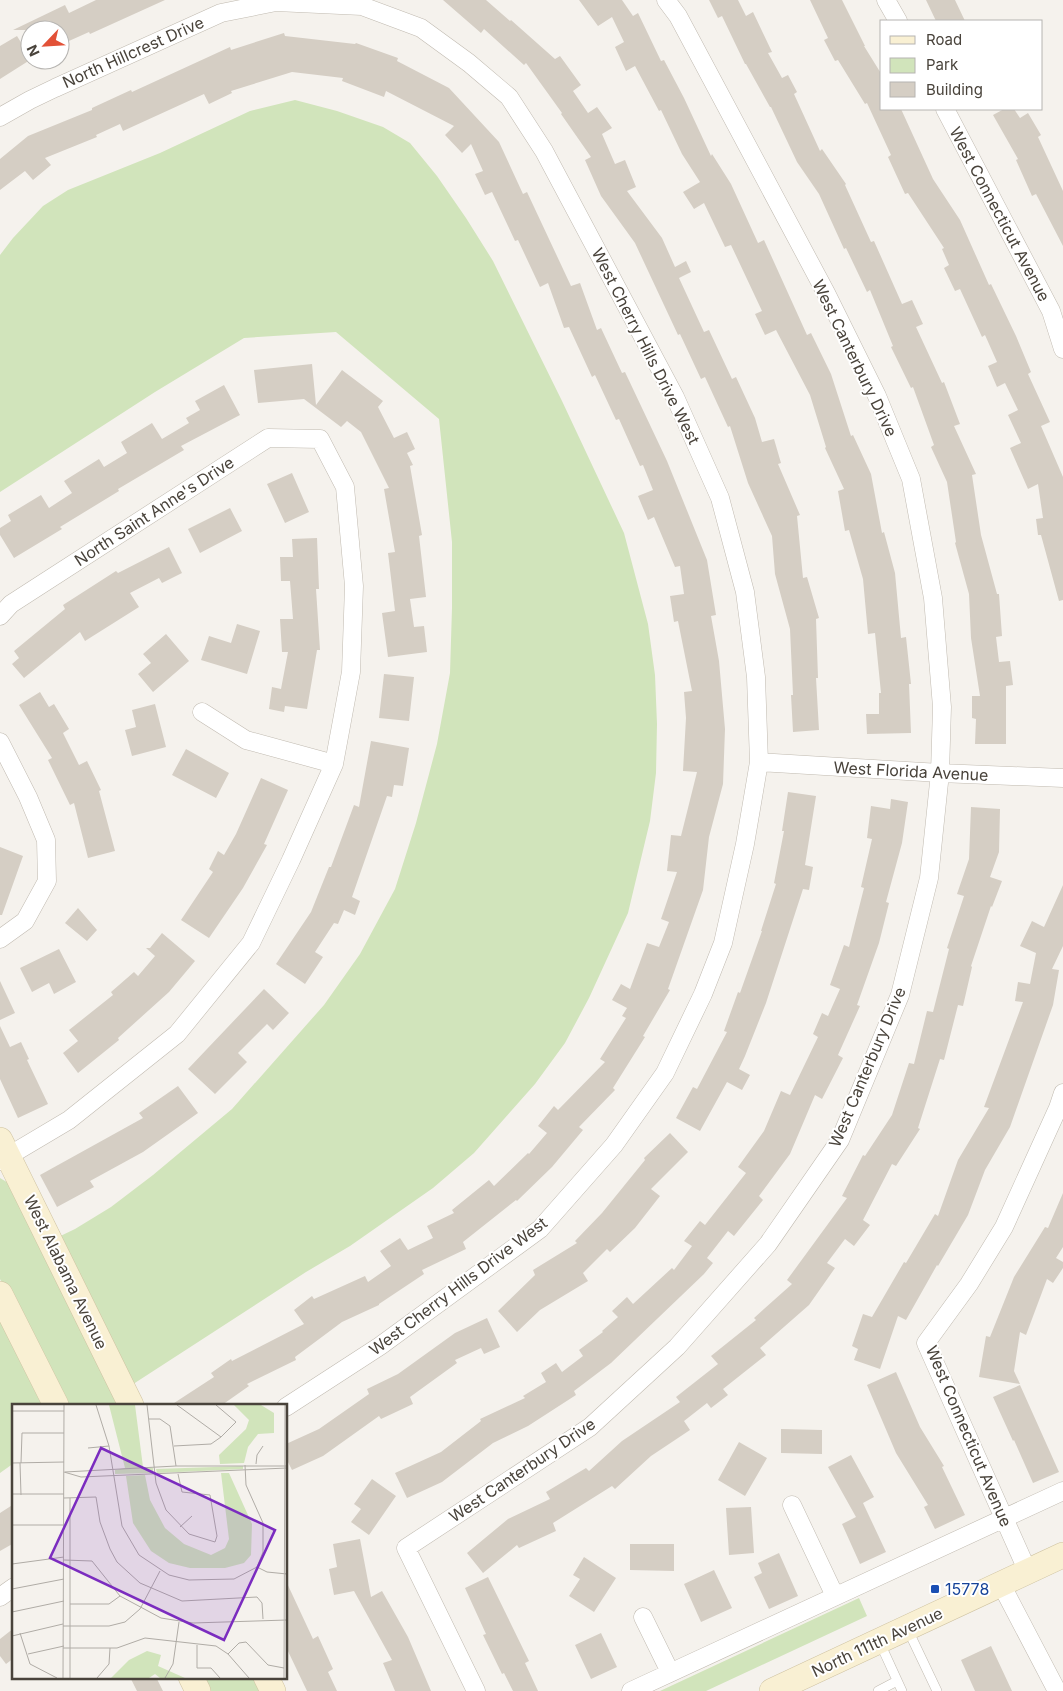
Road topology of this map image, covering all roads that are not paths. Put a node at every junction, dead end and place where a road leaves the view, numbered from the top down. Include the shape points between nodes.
1 (666, 0) edge
2 (886, 0) edge
3 (362, 3) edge
4 (897, 20) edge
5 (946, 110) edge
6 (0, 117) edge
7 (1063, 349) edge
8 (0, 616) edge
9 (202, 712) dead end
10 (0, 742) edge
11 (759, 762) junction
12 (334, 764) junction
13 (940, 773) junction
14 (1063, 778) edge
15 (0, 939) edge
16 (1063, 1093) edge
17 (3, 1153) edge
18 (0, 1294) edge
19 (55, 1404) edge
20 (130, 1404) edge
21 (288, 1406) edge
22 (1063, 1491) edge
23 (792, 1505) dead end
24 (1004, 1518) junction
25 (1063, 1555) edge
26 (1028, 1572) junction
27 (1001, 1584) junction
28 (12, 1588) edge
29 (0, 1596) edge
30 (835, 1596) junction
31 (642, 1617) dead end
32 (907, 1628) junction
33 (879, 1641) junction
34 (670, 1672) junction
35 (192, 1678) edge
36 (266, 1678) edge
37 (897, 1681) junction
38 (198, 1691) edge
39 (273, 1691) edge
40 (476, 1691) edge
41 (631, 1691) edge
42 (772, 1691) edge
43 (878, 1691) edge
44 (902, 1691) edge
45 (937, 1691) edge
46 (1057, 1691) edge

1 - 13 street, West Canterbury Drive via 678,16 826,293 877,396 910,479 933,598 942,707
2 - 4 street
3 - 6 street, North Hillcrest Drive via 276,2 221,12
3 - 11 street, West Cherry Hills Drive West via 421,28 509,97 544,151 675,397 720,498 745,592 756,677
5 - 7 street, West Connecticut Avenue via 1051,311
8 - 12 street, North Saint Anne's Drive via 11,604 268,438 320,440 345,487 354,586 351,672
9 - 12 street via 246,740
10 - 15 street via 46,840 47,881 25,921
11 - 13 street, West Florida Avenue
11 - 21 street, West Cherry Hills Drive West via 745,844 720,951 665,1073 614,1145 540,1229 380,1346
12 - 17 street via 251,943 177,1034 69,1120
13 - 14 street, West Florida Avenue
13 - 40 street, West Canterbury Drive via 929,878 900,995 835,1148 768,1244 678,1348 590,1427 406,1548
16 - 24 street, West Connecticut Avenue via 1004,1227 969,1284 926,1343
17 - 20 street, West Alabama Avenue
18 - 19 street
22 - 24 street
23 - 30 street
24 - 26 street, West Connecticut Avenue
24 - 30 street
25 - 26 street, North 111th Avenue
26 - 27 street, North 111th Avenue
27 - 32 street, North 111th Avenue
27 - 46 street
28 - 29 street
30 - 34 street
31 - 34 street
32 - 33 street, North 111th Avenue
32 - 45 lane
33 - 37 lane
33 - 42 street, North 111th Avenue
34 - 41 street
35 - 38 street
36 - 39 street
37 - 43 lane
37 - 44 lane

